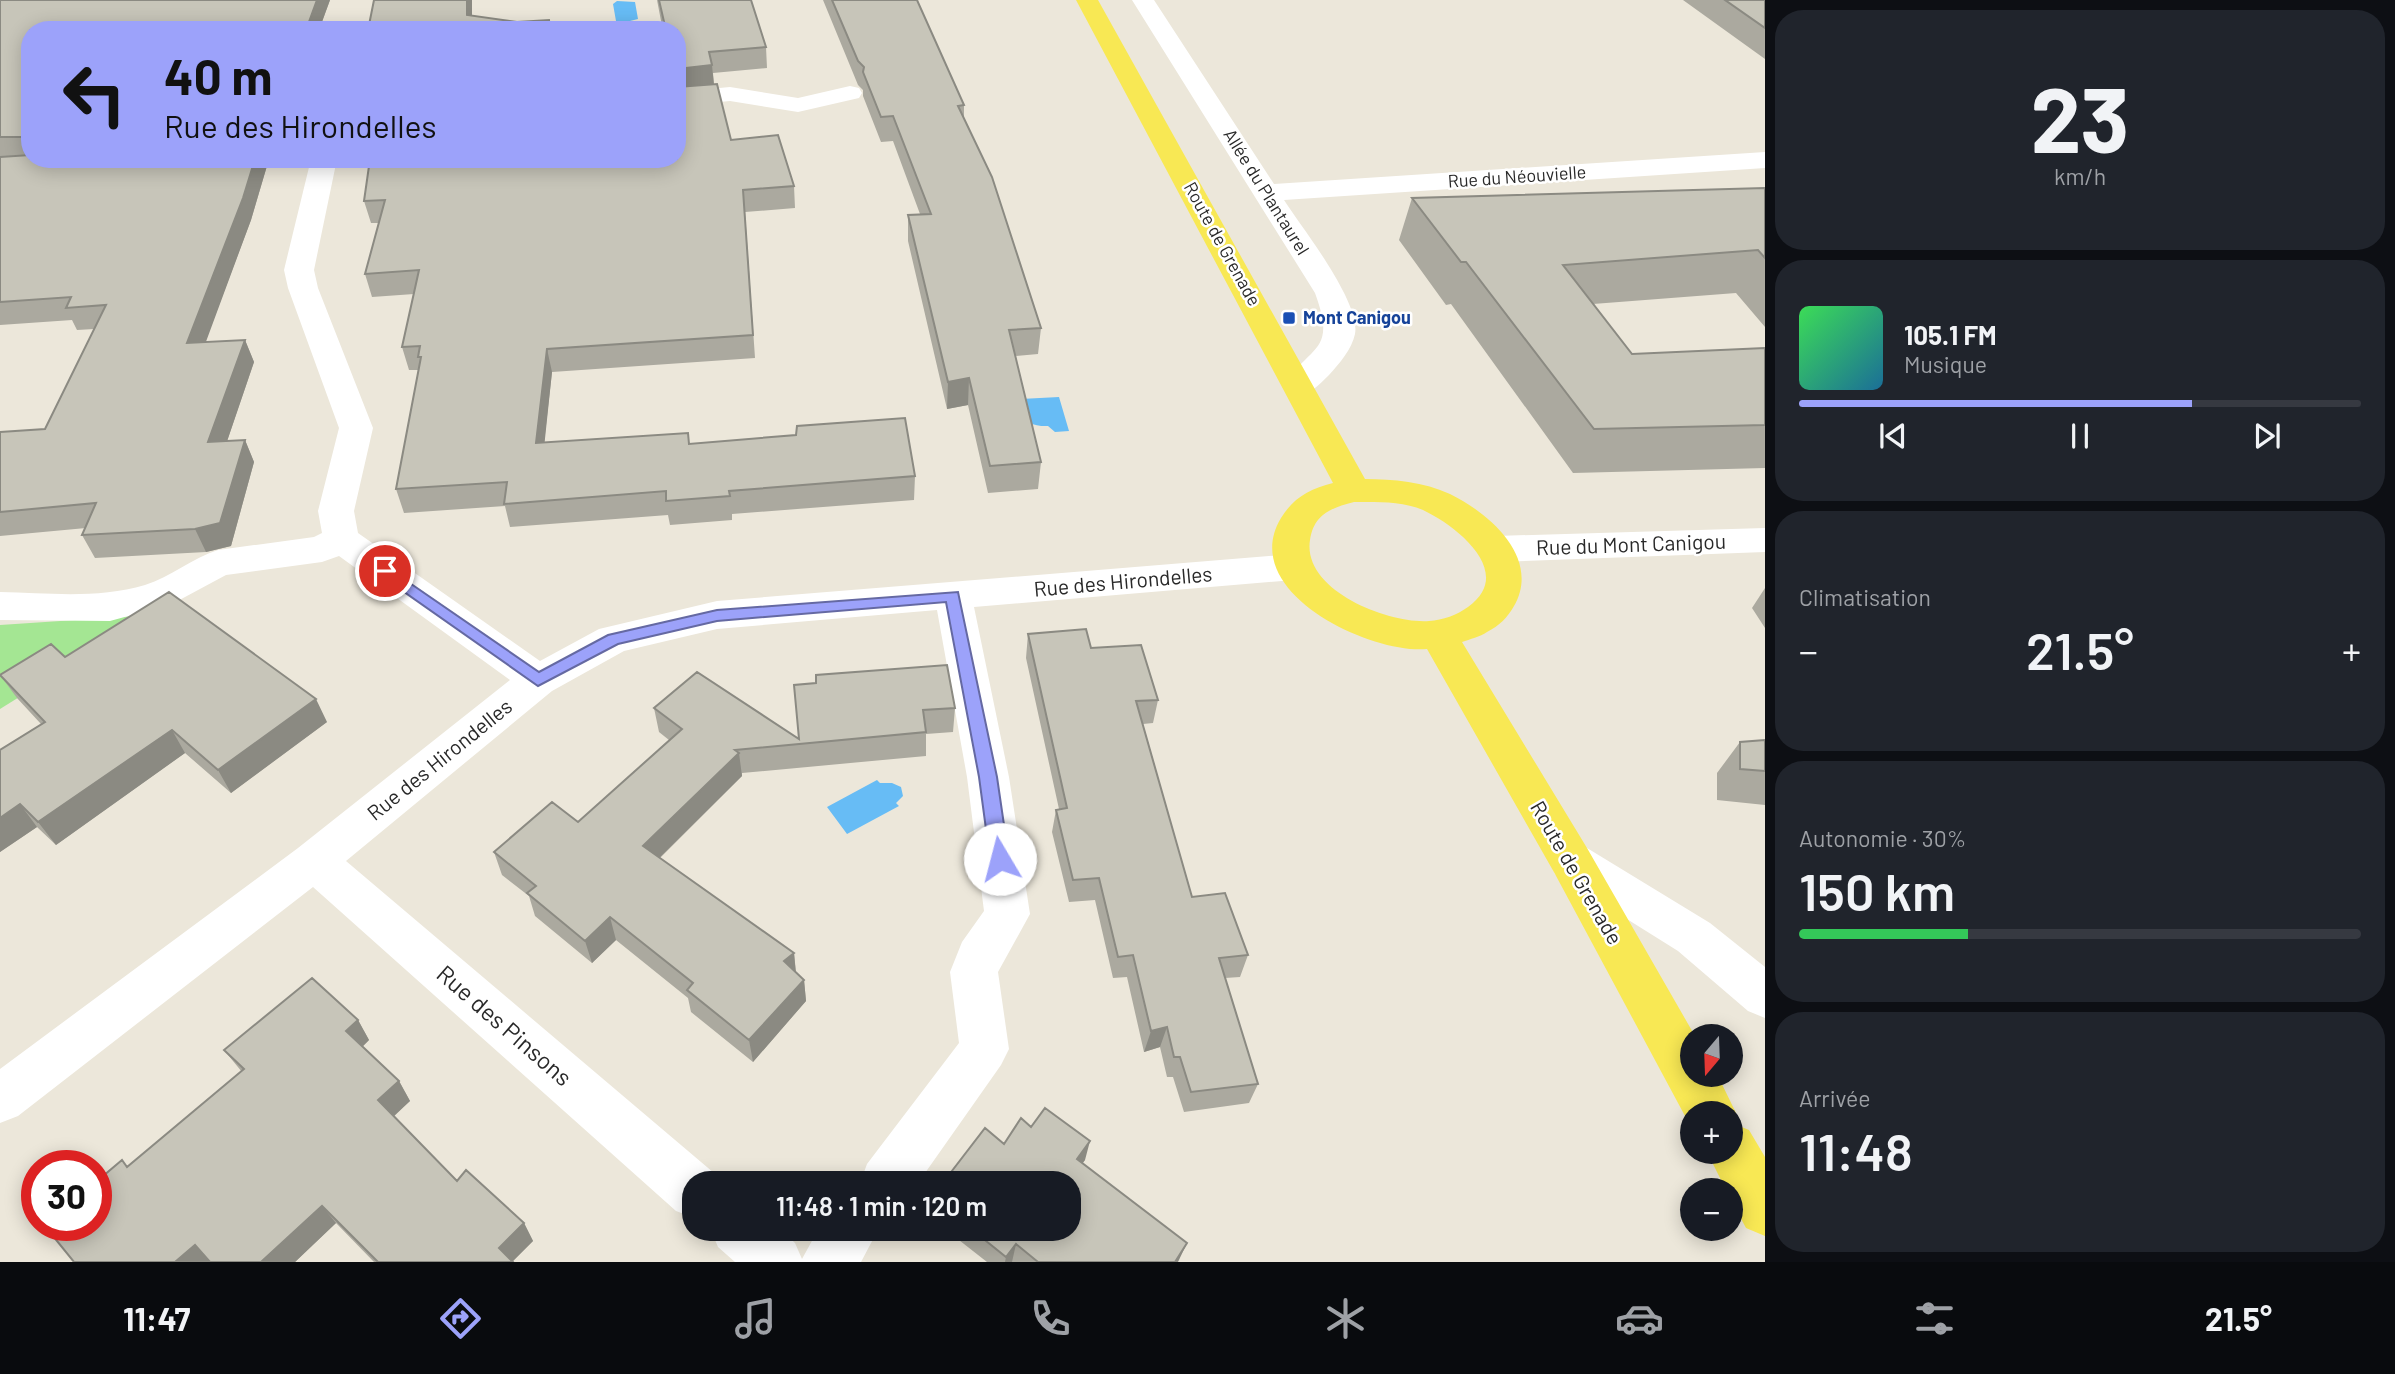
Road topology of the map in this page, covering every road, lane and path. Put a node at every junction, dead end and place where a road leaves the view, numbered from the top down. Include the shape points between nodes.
1 (1087, 0) edge
2 (1143, 0) edge
3 (850, 93) dead end
4 (686, 98) edge
5 (1765, 160) edge
6 (322, 168) edge
7 (1268, 193) junction
8 (1299, 386) junction
9 (1354, 490) junction
10 (341, 540) junction
11 (1765, 540) edge
12 (1496, 549) junction
13 (1294, 567) junction
14 (953, 596) junction
15 (0, 606) edge
16 (1438, 635) junction
17 (538, 680) junction
18 (314, 861) junction
19 (1571, 861) junction
20 (1765, 996) edge
21 (0, 1099) edge
22 (1705, 1101) edge
23 (1740, 1164) edge
24 (895, 1171) edge
25 (682, 1181) edge
26 (1765, 1209) edge
27 (752, 1241) edge
28 (843, 1241) edge
29 (776, 1262) edge
30 (828, 1262) edge

1 - 8 main road, Route de Grenade
2 - 7 street, Allée du Plantaurel
3 - 4 street via 798,105 730,94
5 - 7 street, Rue du Néouvielle
6 - 10 street via 299,270 356,428 336,511
7 - 8 street, Allée du Plantaurel via 1330,293 1340,332 1323,362
8 - 9 main road, Route de Grenade
9 - 12 main road via 1395,491 1435,502 1471,523
9 - 13 main road via 1321,499 1299,516 1288,540
10 - 15 street via 322,549 218,563 159,595 110,607
10 - 17 street
11 - 12 street, Rue du Mont Canigou
12 - 16 main road via 1505,571 1503,593 1492,612 1472,626
13 - 14 street, Rue des Hirondelles
13 - 16 main road via 1311,590 1348,616 1370,626
14 - 17 street, Rue des Hirondelles via 717,615 613,639
14 - 24 street via 988,777 1007,914 974,972 984,1049
16 - 19 main road, Route de Grenade
17 - 18 street, Rue des Hirondelles
18 - 21 street, Rue des Hirondelles
18 - 25 street, Rue des Pinsons
19 - 20 street via 1694,937
19 - 22 main road, Route de Grenade
23 - 26 main road
27 - 29 street
28 - 30 street

